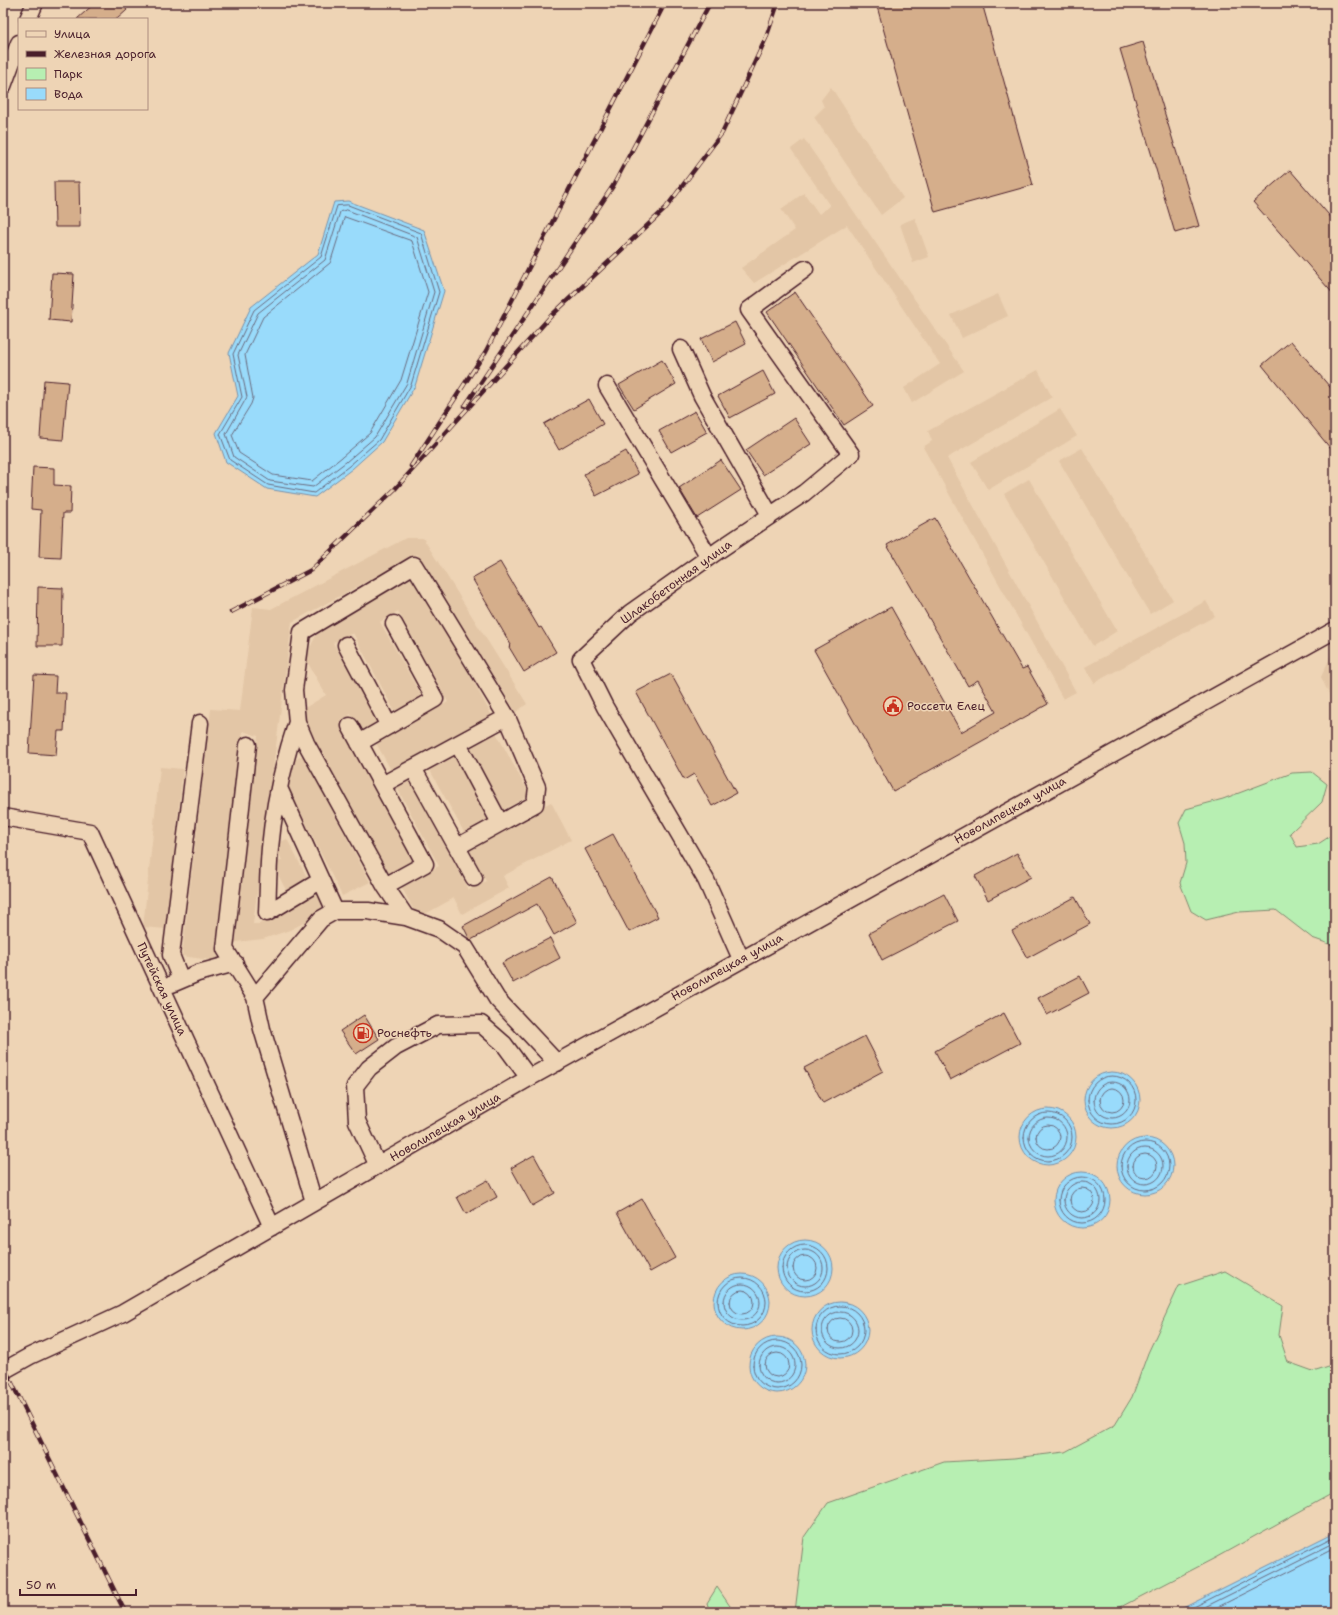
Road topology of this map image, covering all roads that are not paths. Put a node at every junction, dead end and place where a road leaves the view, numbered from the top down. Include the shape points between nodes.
1 (35, 3) edge
2 (28, 18) edge
3 (18, 46) edge
4 (3, 86) edge
5 (805, 269) dead end
6 (681, 349) dead end
7 (607, 386) dead end
8 (770, 515) junction
9 (709, 557) junction
10 (394, 624) dead end
11 (1335, 630) edge
12 (346, 646) dead end
13 (507, 717) junction
14 (297, 722) junction
15 (200, 723) dead end
16 (350, 726) dead end
17 (389, 726) junction
18 (359, 743) junction
19 (458, 744) junction
20 (248, 745) dead end
21 (413, 768) junction
22 (382, 785) junction
23 (279, 788) junction
24 (3, 817) edge
25 (500, 823) junction
26 (457, 847) junction
27 (474, 878) dead end
28 (320, 881) junction
29 (385, 886) junction
30 (335, 911) junction
31 (406, 917) junction
32 (741, 959) junction
33 (235, 963) junction
34 (181, 980) junction
35 (162, 988) junction
36 (255, 997) junction
37 (557, 1063) junction
38 (529, 1078) junction
39 (378, 1166) junction
40 (314, 1202) junction
41 (272, 1227) junction
42 (3, 1371) edge

1 - 2 street
3 - 4 street
5 - 8 street, Шлакобетонная улица via 749,310 851,454 804,493
6 - 8 street via 702,396
7 - 9 street
8 - 9 street, Шлакобетонная улица
9 - 32 street, Шлакобетонная улица via 630,613 581,659 605,707 706,880
10 - 17 street via 435,699
11 - 32 street, Новолипецкая улица
12 - 17 street
13 - 14 street via 414,565 302,632 294,690
13 - 19 street
13 - 25 street via 537,787 535,804
14 - 23 street
14 - 29 street
15 - 34 street via 171,955
16 - 18 street
17 - 18 street
18 - 22 street
19 - 21 street
19 - 25 street
20 - 33 street via 225,949
21 - 22 street
21 - 26 street
22 - 29 street via 424,864
23 - 28 street
23 - 28 street via 270,848 267,913
24 - 35 street, Путейская улица via 90,832
25 - 26 street
26 - 27 street
28 - 30 street
29 - 31 street
30 - 31 street via 368,911
30 - 36 street via 321,919
31 - 37 street via 439,929 465,948 497,999
32 - 37 street, Новолипецкая улица
33 - 34 street
33 - 36 street
34 - 35 street
35 - 41 street, Путейская улица
36 - 40 street via 264,1036
37 - 38 street, Новолипецкая улица
38 - 39 street, Новолипецкая улица
38 - 39 street via 504,1044 481,1024 438,1026 396,1047 369,1068 355,1086 357,1121
39 - 40 street, Новолипецкая улица
40 - 41 street, Новолипецкая улица
41 - 42 street, Новолипецкая улица via 123,1313

